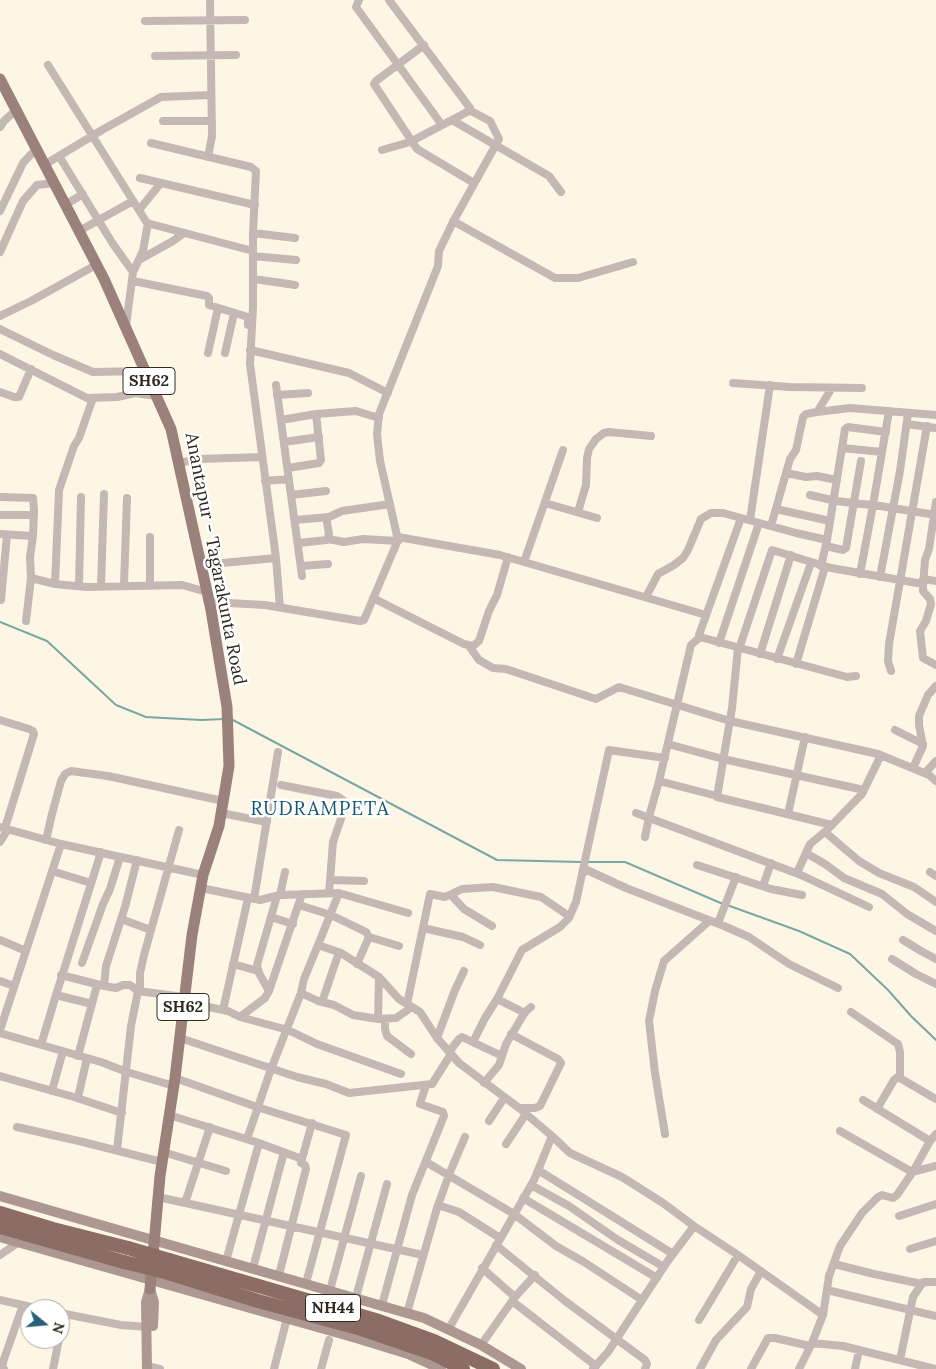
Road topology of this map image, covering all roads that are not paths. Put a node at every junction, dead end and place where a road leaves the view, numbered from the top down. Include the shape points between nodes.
1 (210, 0) edge
2 (359, 0) edge
3 (389, 0) edge
4 (210, 20) junction
5 (245, 20) dead end
6 (145, 21) dead end
7 (424, 45) junction
8 (236, 55) dead end
9 (155, 56) dead end
10 (210, 56) junction
11 (398, 64) junction
12 (48, 65) dead end
13 (0, 79) edge
14 (211, 95) junction
15 (16, 110) junction
16 (469, 110) junction
17 (452, 120) junction
18 (163, 121) dead end
19 (212, 122) junction
20 (442, 125) junction
21 (0, 127) edge
22 (92, 136) junction
23 (413, 140) junction
24 (151, 143) dead end
25 (496, 146) junction
26 (36, 149) junction
27 (382, 150) dead end
28 (59, 156) junction
29 (208, 157) junction
30 (44, 165) junction
31 (140, 178) dead end
32 (54, 183) junction
33 (161, 183) junction
34 (474, 183) junction
35 (561, 192) dead end
36 (82, 194) junction
37 (133, 201) junction
38 (65, 205) junction
39 (254, 205) junction
40 (139, 210) junction
41 (0, 211) edge
42 (100, 221) junction
43 (453, 221) junction
44 (148, 223) junction
45 (79, 231) junction
46 (184, 233) junction
47 (253, 233) junction
48 (3, 238) edge
49 (295, 238) dead end
50 (0, 252) edge
51 (253, 253) junction
52 (139, 260) junction
53 (296, 260) dead end
54 (633, 262) dead end
55 (96, 265) junction
56 (133, 276) junction
57 (254, 279) junction
58 (294, 285) dead end
59 (218, 308) junction
60 (234, 312) junction
61 (0, 316) edge
62 (125, 327) junction
63 (0, 328) edge
64 (247, 352) junction
65 (208, 353) dead end
66 (225, 353) dead end
67 (0, 354) edge
68 (31, 369) junction
69 (145, 372) junction
70 (733, 383) dead end
71 (276, 385) dead end
72 (770, 385) junction
73 (832, 388) junction
74 (862, 388) dead end
75 (0, 392) edge
76 (308, 393) dead end
77 (388, 393) junction
78 (278, 395) junction
79 (156, 396) junction
80 (93, 398) junction
81 (889, 411) junction
82 (818, 412) junction
83 (908, 413) junction
84 (316, 414) junction
85 (936, 415) edge
86 (379, 418) junction
87 (281, 420) junction
88 (907, 424) junction
89 (927, 426) junction
90 (936, 428) edge
91 (886, 432) junction
92 (651, 436) dead end
93 (319, 437) junction
94 (284, 442) junction
95 (842, 448) junction
96 (563, 450) dead end
97 (882, 452) junction
98 (262, 456) junction
99 (861, 461) dead end
100 (179, 463) junction
101 (288, 468) junction
102 (786, 473) junction
103 (289, 479) junction
104 (837, 480) junction
105 (265, 481) junction
106 (326, 491) dead end
107 (104, 494) dead end
108 (291, 495) junction
109 (810, 495) dead end
110 (0, 497) edge
111 (81, 497) dead end
112 (127, 498) dead end
113 (834, 500) junction
114 (936, 502) edge
115 (546, 503) junction
116 (853, 503) junction
117 (390, 504) junction
118 (874, 505) junction
119 (776, 508) junction
120 (893, 508) junction
121 (913, 511) junction
122 (578, 512) junction
123 (0, 514) edge
124 (935, 515) edge
125 (34, 516) junction
126 (326, 517) junction
127 (597, 518) dead end
128 (741, 518) junction
129 (295, 520) junction
130 (750, 520) junction
131 (830, 521) junction
132 (759, 523) junction
133 (771, 526) junction
134 (3, 535) edge
135 (33, 536) junction
136 (150, 537) dead end
137 (328, 539) junction
138 (398, 539) junction
139 (298, 543) junction
140 (827, 543) junction
141 (791, 555) junction
142 (508, 557) junction
143 (276, 558) junction
144 (524, 562) junction
145 (811, 563) junction
146 (328, 564) dead end
147 (201, 565) junction
148 (301, 566) junction
149 (823, 566) junction
150 (860, 574) junction
151 (302, 576) dead end
152 (880, 577) junction
153 (31, 578) junction
154 (901, 580) junction
155 (923, 581) junction
156 (936, 581) edge
157 (55, 584) junction
158 (124, 585) junction
159 (150, 585) junction
160 (79, 586) junction
161 (101, 586) junction
162 (208, 597) junction
163 (646, 597) junction
164 (373, 598) junction
165 (1, 600) edge
166 (280, 607) junction
167 (706, 615) junction
168 (26, 622) dead end
169 (700, 637) junction
170 (719, 643) junction
171 (470, 646) junction
172 (739, 649) junction
173 (760, 654) junction
174 (777, 659) junction
175 (796, 664) junction
176 (936, 665) edge
177 (890, 671) dead end
178 (856, 676) dead end
179 (936, 686) edge
180 (677, 705) junction
181 (0, 720) edge
182 (730, 721) junction
183 (895, 730) dead end
184 (805, 737) junction
185 (668, 744) junction
186 (923, 744) junction
187 (278, 752) dead end
188 (881, 755) junction
189 (665, 758) junction
190 (723, 759) junction
191 (936, 761) edge
192 (913, 768) junction
193 (925, 773) junction
194 (796, 775) junction
195 (659, 781) junction
196 (936, 781) edge
197 (281, 785) dead end
198 (864, 790) junction
199 (717, 796) junction
200 (223, 801) junction
201 (221, 813) junction
202 (636, 813) dead end
203 (788, 814) junction
204 (649, 817) junction
205 (267, 822) junction
206 (832, 825) junction
207 (4, 828) edge
208 (179, 830) dead end
209 (825, 832) junction
210 (646, 837) dead end
211 (46, 840) junction
212 (0, 842) edge
213 (61, 844) junction
214 (101, 852) junction
215 (806, 853) junction
216 (120, 857) junction
217 (137, 860) junction
218 (771, 863) junction
219 (697, 865) dead end
220 (169, 867) junction
221 (52, 871) junction
222 (285, 872) dead end
223 (797, 873) junction
224 (582, 874) junction
225 (203, 875) junction
226 (736, 877) junction
227 (330, 880) junction
228 (364, 881) dead end
229 (91, 883) junction
230 (763, 886) junction
231 (201, 888) junction
232 (330, 893) junction
233 (339, 893) junction
234 (302, 894) junction
235 (278, 895) junction
236 (451, 895) junction
237 (802, 895) dead end
238 (251, 899) junction
239 (936, 902) edge
240 (299, 905) junction
241 (869, 908) dead end
242 (408, 913) dead end
243 (330, 915) junction
244 (569, 916) junction
245 (271, 917) junction
246 (121, 919) junction
247 (708, 922) dead end
248 (718, 923) junction
249 (293, 924) junction
250 (492, 926) dead end
251 (423, 928) junction
252 (151, 930) junction
253 (936, 931) edge
254 (368, 937) junction
255 (0, 940) edge
256 (904, 940) dead end
257 (318, 945) junction
258 (480, 945) dead end
259 (400, 946) dead end
260 (26, 951) junction
261 (339, 952) junction
262 (892, 958) dead end
263 (936, 959) edge
264 (82, 963) dead end
265 (233, 964) junction
266 (357, 964) junction
267 (258, 971) junction
268 (464, 971) dead end
269 (61, 975) junction
270 (379, 977) junction
271 (0, 981) edge
272 (936, 984) edge
273 (14, 986) junction
274 (101, 986) junction
275 (838, 988) dead end
276 (139, 991) junction
277 (269, 991) junction
278 (301, 993) junction
279 (56, 995) junction
280 (184, 999) junction
281 (497, 999) junction
282 (322, 1002) junction
283 (92, 1004) junction
284 (409, 1005) junction
285 (223, 1010) junction
286 (851, 1012) dead end
287 (240, 1017) junction
288 (382, 1019) junction
289 (287, 1029) junction
290 (0, 1031) edge
291 (511, 1034) junction
292 (180, 1038) junction
293 (437, 1038) junction
294 (473, 1042) junction
295 (41, 1045) junction
296 (63, 1051) junction
297 (450, 1053) junction
298 (411, 1054) dead end
299 (78, 1056) junction
300 (502, 1056) junction
301 (87, 1058) junction
302 (271, 1069) junction
303 (127, 1072) junction
304 (401, 1074) dead end
305 (0, 1076) edge
306 (900, 1078) junction
307 (174, 1082) junction
308 (484, 1083) junction
309 (426, 1085) junction
310 (52, 1091) junction
311 (79, 1094) dead end
312 (504, 1098) junction
313 (864, 1100) dead end
314 (936, 1100) edge
315 (257, 1107) junction
316 (519, 1108) junction
317 (877, 1108) junction
318 (122, 1113) junction
319 (526, 1114) junction
320 (169, 1115) junction
321 (489, 1121) dead end
322 (312, 1124) junction
323 (17, 1127) dead end
324 (210, 1127) junction
325 (840, 1131) dead end
326 (665, 1134) dead end
327 (552, 1136) junction
328 (465, 1137) dead end
329 (934, 1137) edge
330 (247, 1139) junction
331 (259, 1143) junction
332 (506, 1144) dead end
333 (117, 1150) junction
334 (284, 1152) junction
335 (162, 1157) junction
336 (300, 1158) junction
337 (199, 1161) junction
338 (426, 1162) junction
339 (936, 1166) edge
340 (226, 1170) dead end
341 (538, 1170) junction
342 (912, 1172) junction
343 (449, 1175) junction
344 (361, 1176) dead end
345 (387, 1184) dead end
346 (531, 1185) junction
347 (0, 1196) edge
348 (158, 1196) junction
349 (524, 1198) junction
350 (185, 1203) junction
351 (936, 1204) edge
352 (438, 1205) junction
353 (0, 1213) edge
354 (514, 1214) junction
355 (238, 1215) junction
356 (899, 1216) dead end
357 (264, 1220) junction
358 (292, 1226) junction
359 (694, 1226) junction
360 (0, 1227) edge
361 (319, 1232) junction
362 (0, 1237) edge
363 (344, 1238) junction
364 (154, 1240) junction
365 (936, 1241) edge
366 (19, 1242) junction
367 (498, 1242) junction
368 (371, 1244) junction
369 (910, 1249) dead end
370 (396, 1250) junction
371 (0, 1254) edge
372 (673, 1254) junction
373 (423, 1255) junction
374 (738, 1255) junction
375 (226, 1260) junction
376 (834, 1264) junction
377 (167, 1266) junction
378 (664, 1267) junction
379 (253, 1268) junction
380 (482, 1268) junction
381 (761, 1271) junction
382 (279, 1275) junction
383 (535, 1276) junction
384 (657, 1278) junction
385 (936, 1282) edge
386 (306, 1283) junction
387 (150, 1284) junction
388 (922, 1284) junction
389 (330, 1290) junction
390 (827, 1290) junction
391 (356, 1297) junction
392 (514, 1299) junction
393 (0, 1300) edge
394 (642, 1300) junction
395 (20, 1304) edge
396 (382, 1305) junction
397 (910, 1311) junction
398 (407, 1313) junction
399 (20, 1314) edge
400 (70, 1314) edge
401 (822, 1315) junction
402 (936, 1316) edge
403 (287, 1318) junction
404 (699, 1320) dead end
405 (148, 1327) junction
406 (448, 1330) junction
407 (329, 1340) dead end
408 (616, 1340) junction
409 (811, 1344) junction
410 (481, 1345) junction
411 (57, 1349) edge
412 (859, 1350) junction
413 (900, 1360) junction
414 (594, 1367) edge
415 (153, 1368) edge
416 (4, 1369) edge
417 (53, 1369) edge
418 (274, 1369) edge
419 (322, 1369) edge
420 (441, 1369) edge
421 (463, 1369) edge
422 (493, 1369) edge
423 (521, 1369) edge
424 (645, 1369) edge
425 (700, 1369) edge
426 (751, 1369) edge
427 (799, 1369) edge
428 (855, 1369) edge
429 (935, 1369) edge

1 - 4 street
2 - 11 street via 356,7
3 - 7 street
4 - 5 street
4 - 6 street
4 - 10 street
7 - 11 street
7 - 16 street
8 - 10 street
9 - 10 street
10 - 14 street
11 - 20 street
11 - 23 street via 374,83
12 - 22 street
13 - 15 main road, Anantapur - Tagarakunta Road / SH62
14 - 19 street
14 - 22 street via 161,97
15 - 21 street
15 - 26 main road, Anantapur - Tagarakunta Road / SH62
16 - 17 street
16 - 25 street via 490,121 500,137
17 - 20 street
17 - 25 street
18 - 19 street
19 - 29 street
20 - 23 street
22 - 28 street
22 - 37 street
23 - 27 street
23 - 34 street via 419,150
24 - 29 street
25 - 34 street
25 - 35 street via 549,176
26 - 30 main road, Anantapur - Tagarakunta Road / SH62
26 - 41 street via 24,163
28 - 30 street
28 - 36 street
29 - 39 street via 255,169
30 - 32 main road, Anantapur - Tagarakunta Road / SH62
31 - 33 street
32 - 38 main road, Anantapur - Tagarakunta Road / SH62
32 - 48 street via 37,185 23,201
33 - 39 street
33 - 40 street
34 - 43 street
36 - 38 street
36 - 42 street
37 - 40 street
37 - 42 street
38 - 45 main road, Anantapur - Tagarakunta Road / SH62
39 - 47 street
40 - 44 street
42 - 45 street
42 - 56 street
43 - 54 street via 555,278 578,278
43 - 77 street
44 - 46 street
44 - 52 street
45 - 55 main road, Anantapur - Tagarakunta Road / SH62
46 - 51 street
46 - 52 street
47 - 49 street
47 - 51 street
48 - 50 street
51 - 53 street
51 - 57 street
52 - 56 street
55 - 61 street
55 - 62 main road, Anantapur - Tagarakunta Road / SH62
56 - 59 street via 207,296 209,305
56 - 62 street
57 - 58 street
57 - 64 street
59 - 60 street
59 - 65 street
60 - 64 street via 248,318
60 - 66 street
62 - 69 main road, Anantapur - Tagarakunta Road / SH62
63 - 69 street via 93,372
64 - 77 street via 349,373
64 - 98 street
67 - 68 street
68 - 75 street via 19,397
68 - 80 street
69 - 79 main road, Anantapur - Tagarakunta Road / SH62
70 - 72 street
71 - 78 street
72 - 73 street
72 - 130 street
73 - 74 street
73 - 82 street
76 - 78 street
77 - 86 street
78 - 87 street
79 - 80 street via 135,393
79 - 100 main road, Anantapur - Tagarakunta Road / SH62 via 171,429
80 - 157 street via 60,488
81 - 82 street via 850,408
81 - 83 street
81 - 91 street
82 - 102 street via 803,417 796,450
83 - 85 street
83 - 88 street
84 - 86 street via 359,411
84 - 87 street
84 - 93 street
86 - 117 street via 379,457
87 - 94 street
88 - 89 street
88 - 120 street
89 - 90 street
89 - 121 street
91 - 95 street via 847,427
91 - 97 street
92 - 122 street via 609,432 596,439 589,449 586,486
93 - 94 street
93 - 101 street via 321,462
94 - 101 street
95 - 97 street
95 - 104 street
96 - 115 street
97 - 118 street
98 - 100 street
98 - 105 street
99 - 116 street
100 - 147 main road, Anantapur - Tagarakunta Road / SH62
101 - 103 street
102 - 104 street
102 - 119 street
103 - 105 street
103 - 108 street
104 - 113 street
105 - 143 street
106 - 108 street
107 - 161 street
108 - 129 street
109 - 113 street
110 - 125 street via 33,498
111 - 160 street
112 - 158 street
113 - 116 street
113 - 131 street
114 - 124 street
115 - 122 street
115 - 144 street
116 - 118 street
116 - 140 street via 846,548 842,550
117 - 126 street via 342,511
117 - 138 street
118 - 120 street
118 - 150 street
119 - 131 street
119 - 133 street
120 - 121 street
120 - 152 street
121 - 124 street
121 - 154 street
122 - 127 street
123 - 125 street
124 - 155 street
125 - 135 street
126 - 129 street
126 - 137 street
128 - 130 street
128 - 163 street via 716,512 703,517 686,554 658,574
128 - 167 street
129 - 139 street
130 - 132 street
131 - 140 street
132 - 133 street
132 - 170 street
133 - 140 street
134 - 135 street
134 - 165 street
135 - 153 street
136 - 159 street
137 - 138 street via 344,542 363,538
137 - 139 street
138 - 142 street
138 - 164 street
139 - 148 street
140 - 149 street
141 - 145 street
141 - 172 street via 774,550 770,552
141 - 173 street
142 - 144 street
142 - 171 street via 502,584 481,636 476,644
143 - 147 street
143 - 166 street
144 - 163 street
145 - 149 street
145 - 174 street
146 - 148 street
147 - 162 main road, Anantapur - Tagarakunta Road / SH62
148 - 151 street
149 - 150 street
149 - 175 street
150 - 152 street
152 - 154 street
153 - 157 street
153 - 168 street
154 - 155 street
154 - 177 street via 890,644
155 - 156 street
155 - 176 street via 923,591 931,602 920,630 922,657
157 - 160 street
158 - 159 street
158 - 161 street
159 - 162 street via 182,585
160 - 161 street
162 - 166 street
162 - 200 main road, Anantapur - Tagarakunta Road / SH62 via 227,707 229,766
163 - 167 street
164 - 166 street via 362,621
164 - 171 street
167 - 169 street
169 - 170 street
169 - 180 street via 691,645
170 - 172 street
171 - 180 street via 479,660 493,668 506,669 596,699 619,687
172 - 173 street
172 - 182 street
173 - 174 street
174 - 175 street
175 - 178 street via 847,677
179 - 186 street via 928,695 919,716
180 - 182 street
180 - 185 street
181 - 207 street via 34,731
182 - 184 street
182 - 190 street
183 - 186 street
184 - 188 street
184 - 194 street
185 - 189 street
185 - 190 street
186 - 192 street
187 - 205 street
188 - 192 street
188 - 198 street
189 - 195 street
189 - 224 street via 609,750
190 - 194 street
190 - 199 street
191 - 193 street
192 - 193 street
193 - 196 street
194 - 198 street
194 - 203 street
195 - 199 street
195 - 204 street
197 - 227 street via 343,800 344,810 333,842
198 - 206 street
199 - 203 street
200 - 201 main road, Anantapur - Tagarakunta Road / SH62
200 - 211 street via 108,776 68,771 61,781
201 - 205 street
201 - 225 main road, Anantapur - Tagarakunta Road / SH62
202 - 204 street
203 - 206 street
204 - 210 street
204 - 218 street
205 - 238 street
206 - 209 street
207 - 211 street
207 - 212 street
208 - 220 street
209 - 215 street via 810,844
209 - 239 street via 865,865 905,883
211 - 213 street
213 - 214 street
213 - 221 street
214 - 216 street
214 - 229 street
215 - 223 street
215 - 253 street via 844,878 882,894
216 - 217 street
216 - 264 street
217 - 220 street
217 - 246 street
218 - 223 street
218 - 230 street
219 - 226 street
220 - 225 street
220 - 252 street
221 - 229 street
221 - 260 street
222 - 235 street
223 - 241 street
224 - 244 street via 576,902
224 - 248 street via 585,870 591,871
225 - 231 main road, Anantapur - Tagarakunta Road / SH62
226 - 230 street
226 - 248 street
227 - 228 street
227 - 232 street
229 - 269 street
230 - 237 street
231 - 238 street
231 - 280 main road, Anantapur - Tagarakunta Road / SH62
232 - 233 street
232 - 234 street
233 - 242 street
233 - 243 street
234 - 235 street
234 - 240 street
235 - 238 street via 262,900
235 - 245 street
236 - 244 street via 464,889 493,886 541,896
236 - 250 street via 464,909
236 - 251 street via 430,895
238 - 265 street
240 - 243 street
240 - 249 street
243 - 254 street via 366,932
243 - 257 street
244 - 281 street via 560,927 522,950
245 - 249 street
245 - 267 street
246 - 252 street
246 - 274 street
247 - 326 street via 664,961 655,991 649,1021
248 - 275 street
249 - 277 street
251 - 258 street
251 - 284 street
252 - 276 street via 140,970
254 - 259 street
254 - 266 street
255 - 260 street
256 - 263 street
257 - 261 street
257 - 278 street
260 - 273 street
261 - 266 street
261 - 282 street
262 - 272 street
265 - 267 street
265 - 285 street
266 - 270 street
267 - 277 street
268 - 293 street
269 - 274 street
269 - 279 street
270 - 284 street
270 - 288 street
271 - 273 street
273 - 290 street
274 - 276 street via 116,988 130,985
274 - 283 street
276 - 280 street
276 - 303 street
277 - 287 street via 265,998
278 - 282 street
278 - 289 street
279 - 283 street
279 - 295 street
280 - 285 street
280 - 292 main road, Anantapur - Tagarakunta Road / SH62
281 - 291 street via 528,1010
281 - 294 street
282 - 288 street via 353,1015
283 - 299 street
284 - 288 street via 396,1018
284 - 293 street via 420,1012
285 - 287 street
286 - 306 street via 898,1044
287 - 289 street
288 - 298 street via 388,1036
289 - 302 street
289 - 304 street via 317,1044
290 - 295 street
291 - 300 street
291 - 316 street via 561,1063 540,1106
292 - 302 street
292 - 307 main road, Anantapur - Tagarakunta Road / SH62
293 - 297 street
294 - 297 street via 461,1038
294 - 300 street
295 - 296 street
296 - 299 street
296 - 310 street
297 - 308 street
297 - 309 street via 432,1084
299 - 301 street
300 - 308 street
301 - 303 street
301 - 311 street
302 - 309 street via 349,1093
302 - 315 street
303 - 307 street
303 - 318 street
305 - 310 street
306 - 314 street
306 - 317 street via 894,1080
307 - 315 street
307 - 320 main road, Anantapur - Tagarakunta Road / SH62
308 - 312 street
309 - 338 street via 420,1104 444,1115
310 - 318 street
312 - 316 street
312 - 321 street
313 - 317 street
315 - 322 street
315 - 330 street
316 - 319 street
317 - 329 street
318 - 333 street
319 - 327 street
319 - 332 street
320 - 324 street
320 - 335 main road, Anantapur - Tagarakunta Road / SH62
322 - 336 street
322 - 361 street via 346,1135
323 - 333 street
324 - 330 street
324 - 337 street
325 - 342 street
327 - 341 street
327 - 359 street via 570,1153 622,1177
328 - 343 street
329 - 342 street
330 - 331 street
331 - 334 street
331 - 355 street
333 - 335 street
334 - 336 street
334 - 357 street
335 - 337 street
335 - 348 main road, Anantapur - Tagarakunta Road / SH62
336 - 358 street via 306,1168
337 - 340 street
337 - 350 street
338 - 343 street
338 - 370 street via 412,1195
339 - 342 street
341 - 346 street
341 - 372 street
342 - 376 street via 896,1195 878,1197 862,1213 840,1246
343 - 352 street
343 - 354 street
344 - 363 street
345 - 368 street
346 - 349 street
346 - 378 street
347 - 364 street
348 - 350 street
348 - 364 main road, Anantapur - Tagarakunta Road / SH62
349 - 354 street
349 - 384 street
350 - 355 street
351 - 356 street
352 - 367 street via 459,1212
352 - 373 street
353 - 377 highway, NH44, bridge via 128,1248
354 - 367 street
354 - 394 street via 556,1246
355 - 357 street
355 - 375 street
357 - 358 street
357 - 379 street
358 - 361 street
358 - 382 street
359 - 372 street
359 - 374 street
360 - 377 highway, NH44, bridge via 124,1262
361 - 363 street
361 - 386 street
362 - 366 street
363 - 368 street
363 - 389 street
364 - 375 street
364 - 387 main road, Anantapur - Tagarakunta Road / SH62
365 - 369 street
366 - 371 street
366 - 387 street
367 - 380 street
367 - 383 street
368 - 370 street
368 - 391 street
370 - 373 street
370 - 396 street
372 - 378 street
373 - 398 street
374 - 381 street
374 - 404 street
375 - 379 street
376 - 388 street
376 - 390 street
377 - 421 highway, NH44 via 258,1301 358,1328 434,1354
377 - 422 highway, NH44 via 379,1321 434,1341
378 - 384 street
379 - 382 street
380 - 392 street
380 - 406 street
381 - 401 street
381 - 425 street via 746,1307 716,1340
382 - 386 street
383 - 392 street
383 - 408 street
384 - 394 street
385 - 388 street
386 - 389 street
387 - 403 street
387 - 405 street via 146,1302
387 - 415 street via 154,1302
388 - 397 street via 913,1297
389 - 391 street
390 - 397 street
390 - 401 street
391 - 396 street
392 - 410 street
392 - 414 street
393 - 395 street
394 - 408 street
396 - 398 street
397 - 402 street
397 - 413 street
398 - 406 street
399 - 416 street via 4,1359
400 - 405 street
401 - 409 street
403 - 418 street
403 - 420 street via 408,1354
405 - 415 street
406 - 410 street
407 - 419 street
408 - 414 street
408 - 424 street via 646,1362
409 - 412 street
409 - 426 street via 770,1337
409 - 427 street
410 - 423 street
411 - 417 street
412 - 413 street
412 - 428 street
413 - 429 street

